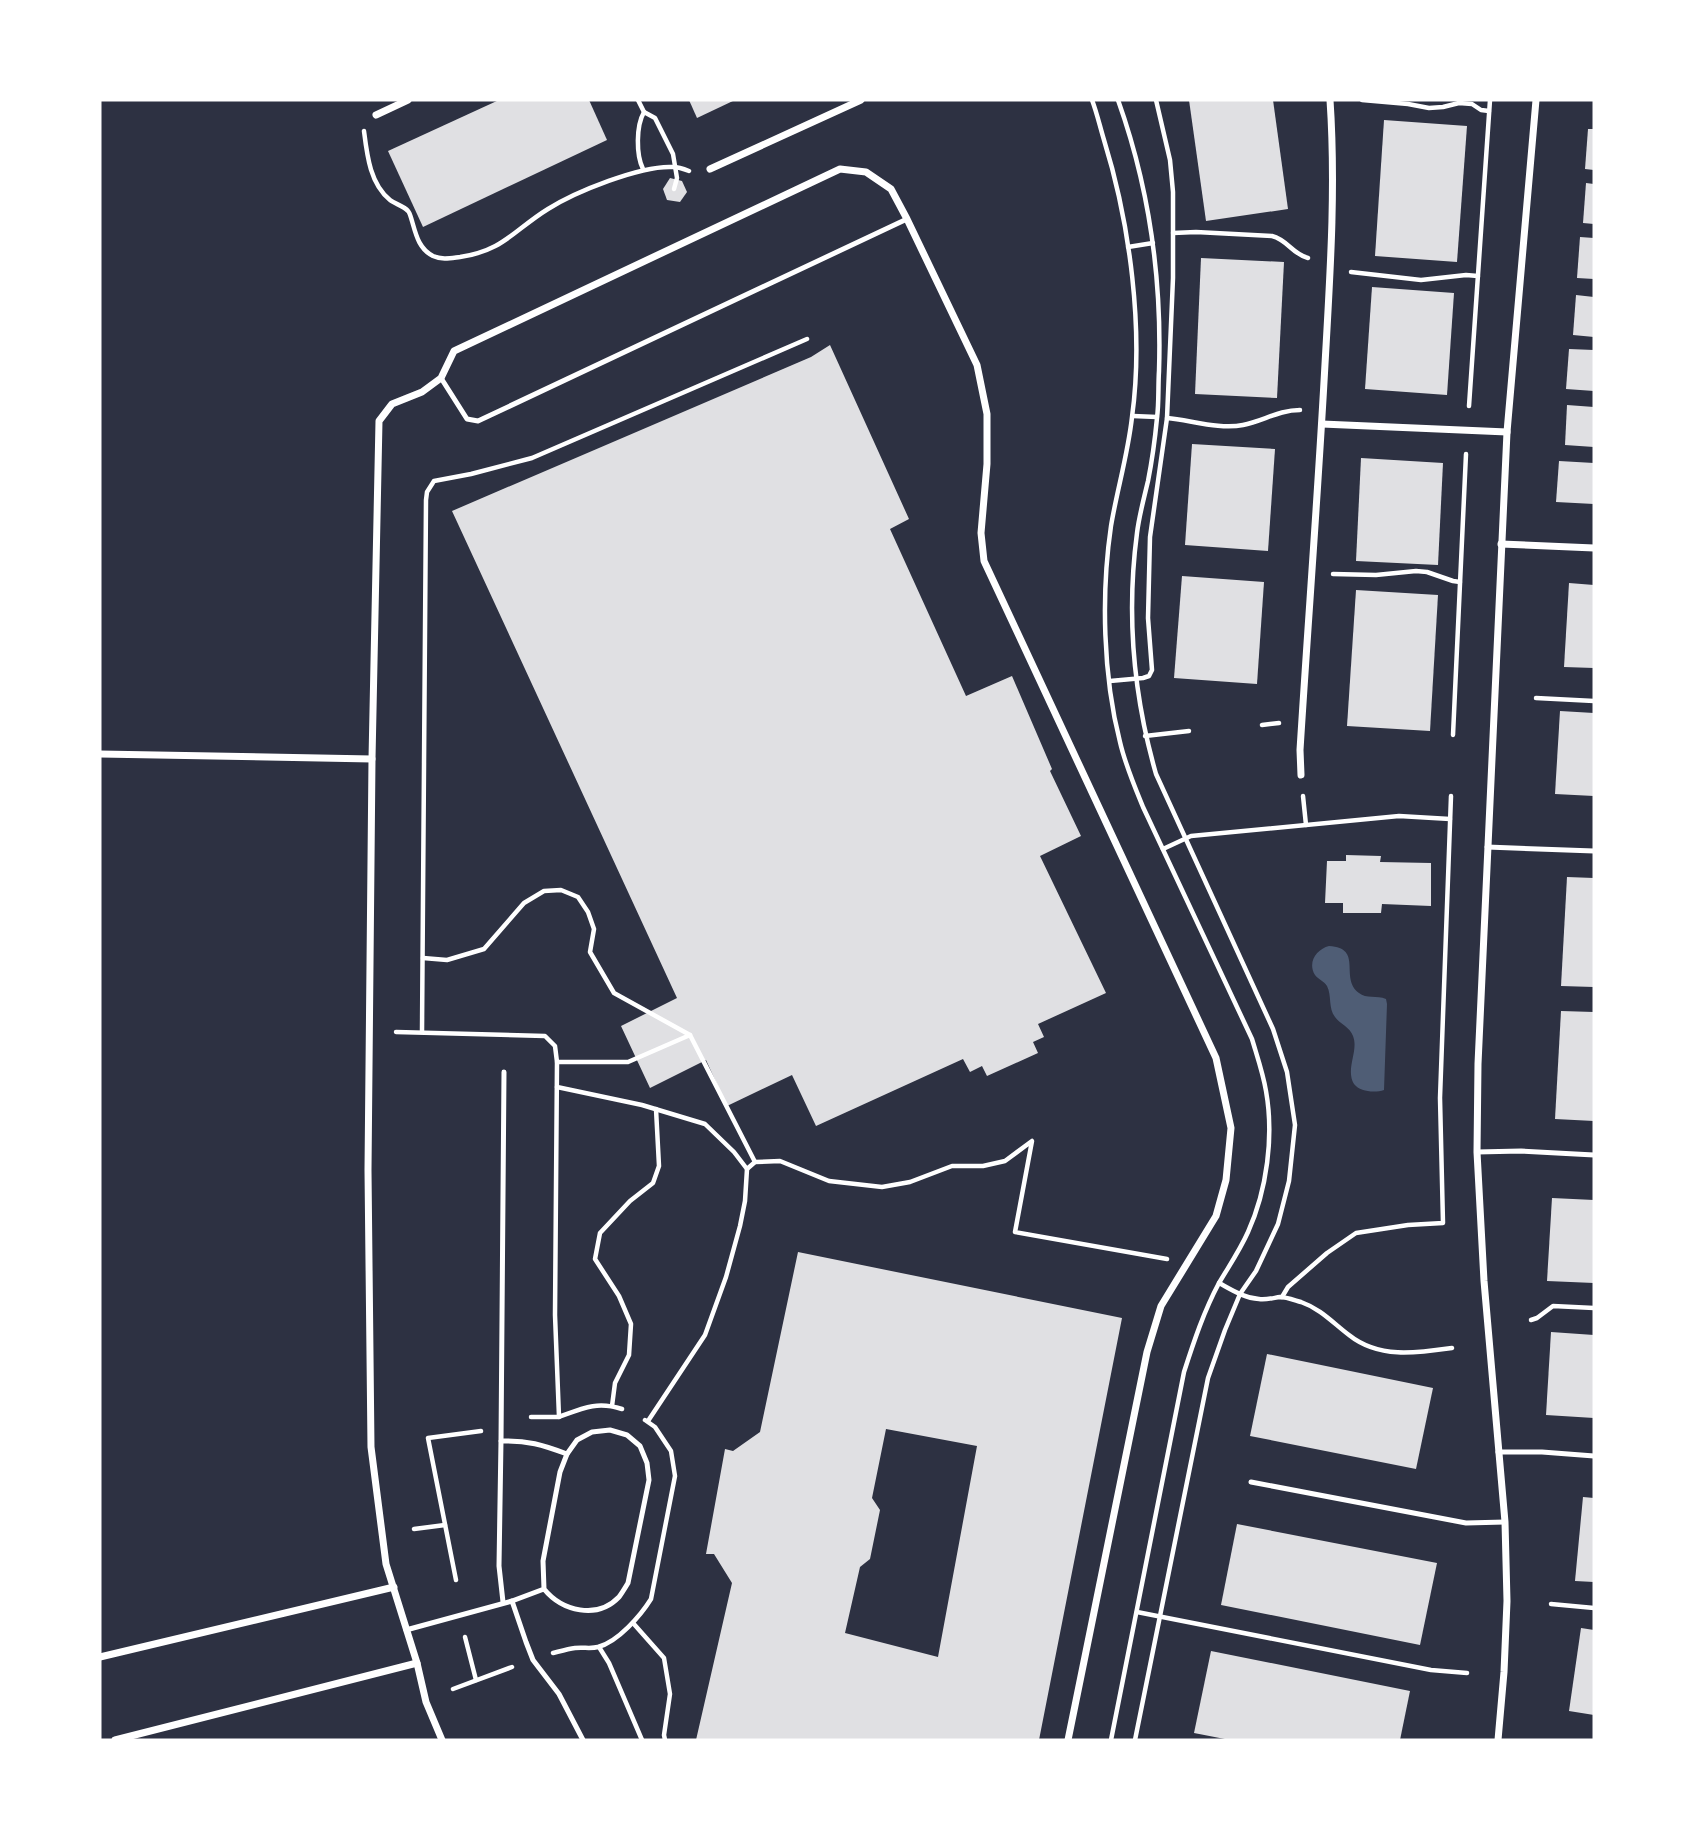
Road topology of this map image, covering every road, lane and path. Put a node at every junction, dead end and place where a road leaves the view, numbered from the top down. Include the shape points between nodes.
1 (408, 100) edge
2 (638, 100) edge
3 (861, 100) edge
4 (1118, 100) edge
5 (1156, 100) edge
6 (1330, 100) edge
7 (1362, 100) edge
8 (1490, 100) edge
9 (1536, 100) edge
10 (1489, 111) junction
11 (644, 112) junction
12 (376, 116) dead end
13 (362, 121) dead end
14 (676, 167) junction
15 (643, 169) junction
16 (710, 169) joint
17 (674, 190) dead end
18 (907, 219) junction
19 (1173, 233) junction
20 (1153, 243) junction
21 (1128, 247) dead end
22 (1308, 258) dead end
23 (1351, 272) dead end
24 (1478, 276) junction
25 (807, 339) dead end
26 (441, 378) junction
27 (1469, 407) dead end
28 (1300, 410) dead end
29 (1133, 416) dead end
30 (1157, 417) junction
31 (1167, 418) junction
32 (1322, 424) junction
33 (1507, 432) junction
34 (1466, 454) dead end
35 (1501, 544) junction
36 (1594, 548) edge
37 (1333, 574) dead end
38 (1460, 582) junction
39 (1135, 679) junction
40 (1110, 681) dead end
41 (1536, 698) dead end
42 (1594, 701) edge
43 (1279, 723) dead end
44 (1262, 725) dead end
45 (1189, 732) dead end
46 (1453, 735) dead end
47 (1145, 736) junction
48 (100, 754) edge
49 (372, 759) junction
50 (1301, 775) dead end
51 (1303, 796) dead end
52 (1451, 796) dead end
53 (1450, 820) junction
54 (1306, 825) junction
55 (1185, 838) junction
56 (1487, 847) junction
57 (1163, 849) dead end
58 (1594, 851) edge
59 (423, 958) junction
60 (396, 1032) dead end
61 (422, 1032) junction
62 (690, 1035) junction
63 (557, 1062) junction
64 (504, 1072) dead end
65 (557, 1087) junction
66 (656, 1109) junction
67 (1477, 1152) junction
68 (1594, 1155) edge
69 (755, 1161) junction
70 (747, 1169) junction
71 (1187, 1263) junction
72 (1219, 1283) dead end
73 (1240, 1294) junction
74 (1282, 1297) junction
75 (1594, 1308) edge
76 (1531, 1320) dead end
77 (1452, 1348) dead end
78 (612, 1406) junction
79 (624, 1410) dead end
80 (636, 1414) dead end
81 (530, 1416) dead end
82 (559, 1417) junction
83 (648, 1422) junction
84 (482, 1430) dead end
85 (501, 1441) junction
86 (1498, 1452) junction
87 (567, 1454) junction
88 (1594, 1456) edge
89 (1251, 1482) dead end
90 (1505, 1522) junction
91 (445, 1525) junction
92 (414, 1529) dead end
93 (456, 1580) dead end
94 (394, 1587) junction
95 (544, 1589) junction
96 (512, 1601) junction
97 (503, 1602) junction
98 (1551, 1604) dead end
99 (1594, 1608) edge
100 (1137, 1612) dead end
101 (1161, 1617) junction
102 (633, 1623) junction
103 (406, 1630) junction
104 (465, 1637) dead end
105 (599, 1647) junction
106 (552, 1653) dead end
107 (100, 1657) edge
108 (416, 1663) junction
109 (512, 1667) dead end
110 (1467, 1673) dead end
111 (476, 1680) junction
112 (453, 1689) dead end
113 (115, 1740) edge
114 (442, 1740) edge
115 (583, 1740) edge
116 (642, 1740) edge
117 (665, 1740) edge
118 (1068, 1740) edge
119 (1135, 1740) edge
120 (1498, 1740) edge

1 - 12 street
2 - 11 path
3 - 16 street
4 - 20 path via 1130,133
5 - 19 path via 1170,160
6 - 32 street via 1334,150
7 - 10 path via 1429,108 1472,104
8 - 10 path
9 - 33 street
10 - 24 path
11 - 14 path via 655,118
11 - 15 path via 638,134
13 - 15 path via 374,178 390,199 410,212 420,245 444,259 500,244 549,208
14 - 15 path
14 - 16 path via 692,172
14 - 17 path
18 - 26 lane via 478,421 467,419
18 - 26 street via 891,189 866,172 840,169 454,351
18 - 71 street via 977,365 987,415 981,533 984,561 1216,1058 1231,1128 1226,1180 1216,1216
19 - 22 path via 1272,236 1282,239 1298,256
19 - 31 path
20 - 21 path
20 - 30 path via 1160,329
23 - 24 path via 1421,280
24 - 27 path
25 - 59 path via 532,458 440,479 430,486 426,500
26 - 49 street via 422,392 391,404 380,421
28 - 31 path via 1228,427
29 - 30 path
30 - 39 path via 1137,532 1132,592
31 - 39 path via 1150,537 1152,670 1149,676
32 - 33 street
32 - 50 street
33 - 35 street
34 - 38 path
35 - 36 street
35 - 56 street
37 - 38 path via 1416,571
38 - 46 path
39 - 40 path
39 - 47 path
41 - 42 path
43 - 44 path
45 - 47 path
47 - 55 path via 1156,774
48 - 49 street
49 - 94 street via 371,1447 386,1564
51 - 54 path
52 - 53 path
53 - 54 path via 1399,816
53 - 74 path via 1440,1098 1443,1223 1356,1233 1327,1253
54 - 55 path
55 - 57 path
55 - 73 path via 1273,1029 1287,1072 1295,1125 1289,1181 1278,1224 1256,1272
56 - 58 lane
56 - 67 street
59 - 61 path
59 - 62 path via 447,960 484,950 524,903 544,891 561,890 578,897 588,912 594,929 590,952 614,993
60 - 61 path
61 - 63 path via 545,1036 555,1046
62 - 63 path via 628,1062
62 - 69 path
63 - 65 path
64 - 85 lane
65 - 66 path
65 - 82 path
66 - 70 path via 705,1124
66 - 78 path via 659,1166 653,1183 600,1233 595,1259 631,1324 629,1355 615,1383
67 - 68 lane
67 - 86 street
69 - 70 path
69 - 71 path via 780,1161 829,1181 882,1187 951,1166 1005,1161 1032,1140 1015,1232
70 - 83 path via 740,1226 705,1335
71 - 118 street via 1161,1306 1147,1352
72 - 73 path
73 - 74 path
73 - 101 path via 1208,1378
74 - 77 path via 1320,1311 1365,1346 1396,1353
75 - 76 path via 1553,1306
78 - 79 path
78 - 82 path via 591,1405
80 - 83 path
81 - 82 path
83 - 102 path via 671,1451 675,1476 651,1599
84 - 91 path via 428,1438
85 - 87 lane via 522,1440
85 - 97 lane via 499,1566
86 - 88 lane
86 - 90 street
87 - 95 lane via 542,1561
87 - 95 lane via 577,1440 592,1432 610,1430 627,1435 640,1446 649,1480 628,1583 619,1597 587,1611 568,1607
89 - 90 lane via 1466,1524
90 - 120 street via 1506,1613
91 - 92 path
91 - 93 path
94 - 103 street
94 - 107 street
95 - 96 lane
96 - 97 lane
96 - 115 lane via 533,1660 559,1694
97 - 103 lane
98 - 99 path
100 - 101 path
101 - 110 path via 1431,1670
101 - 119 path
102 - 105 path
102 - 117 path via 664,1658 670,1694
103 - 108 street
104 - 111 path
105 - 106 path
105 - 116 path
108 - 113 street
108 - 114 street
109 - 111 path
111 - 112 path

